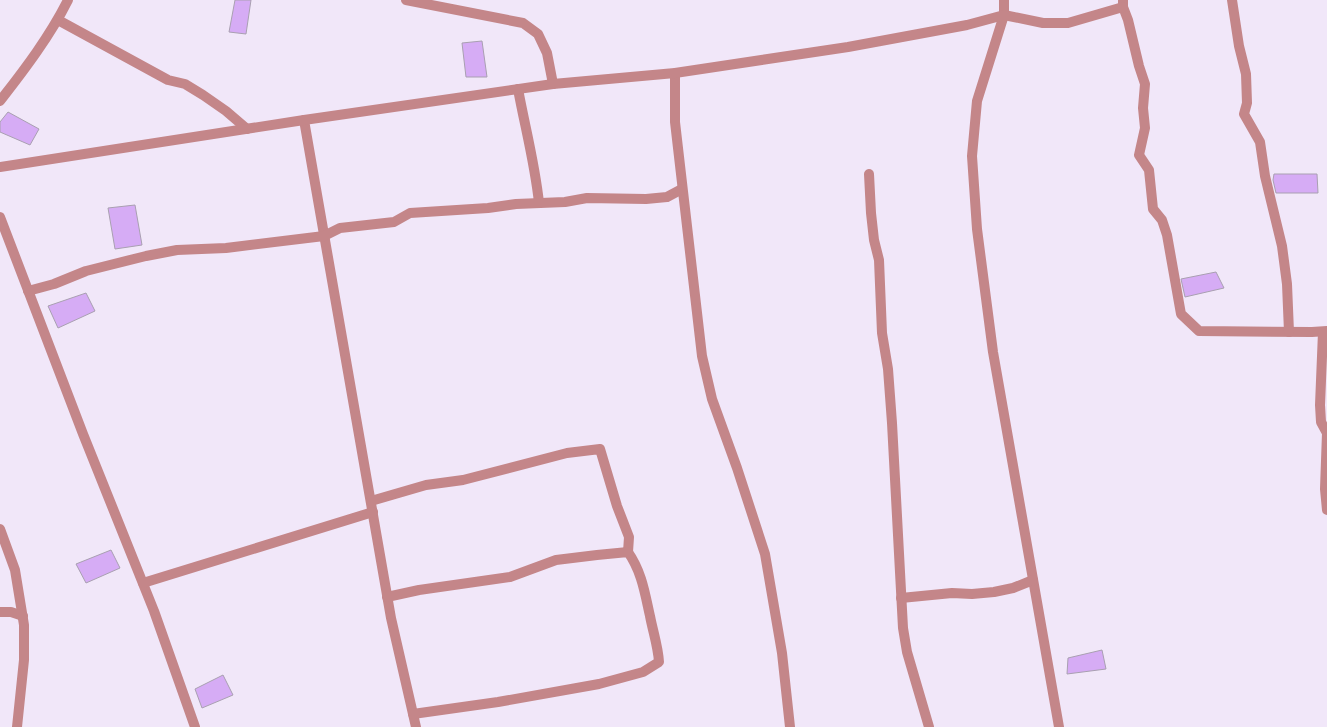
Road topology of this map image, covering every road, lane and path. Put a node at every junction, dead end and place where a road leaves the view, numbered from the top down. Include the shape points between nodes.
1 (68, 0) edge
2 (406, 0) edge
3 (1004, 0) edge
4 (1232, 0) edge
5 (1123, 4) edge
6 (1004, 15) junction
7 (58, 20) junction
8 (675, 73) junction
9 (553, 84) junction
10 (518, 89) junction
11 (0, 101) edge
12 (304, 120) junction
13 (247, 129) junction
14 (0, 167) edge
15 (868, 174) dead end
16 (682, 189) junction
17 (539, 203) junction
18 (0, 217) edge
19 (3, 233) edge
20 (324, 236) junction
21 (28, 291) junction
22 (1289, 332) junction
23 (1325, 332) edge
24 (371, 501) junction
25 (1327, 510) edge
26 (373, 512) junction
27 (0, 529) edge
28 (628, 552) junction
29 (1033, 580) junction
30 (142, 583) junction
31 (387, 597) junction
32 (901, 598) junction
33 (0, 612) edge
34 (23, 616) junction
35 (413, 714) junction
36 (17, 727) edge
37 (195, 727) edge
38 (416, 727) edge
39 (790, 727) edge
40 (929, 727) edge
41 (1059, 727) edge

1 - 7 street
2 - 9 street via 524,23 538,34 541,40 547,53
3 - 6 street
4 - 22 street via 1246,74 1244,114 1260,142 1265,176 1282,246
5 - 6 street via 1068,23 1043,23
5 - 22 street via 1145,84 1145,128 1139,155 1149,170 1153,209 1162,220 1167,235 1181,314 1200,331
6 - 8 street via 967,25 848,47
6 - 29 street via 977,101 972,156 977,229 993,352
7 - 11 street
7 - 13 street via 168,80 186,84 226,111
8 - 9 street
8 - 16 street via 675,122
9 - 10 street
10 - 12 street
10 - 17 street via 534,163
12 - 13 street
12 - 20 street
13 - 14 street
15 - 32 street via 871,220 879,260 882,333 888,369
16 - 17 street via 667,197 587,198
16 - 39 street via 702,356 712,399 765,554 782,653
17 - 20 street via 410,213 394,222 340,228
18 - 19 street
19 - 21 street
20 - 21 street via 226,248 177,250 86,271
20 - 24 street
21 - 30 street
22 - 23 street
23 - 25 street via 1320,405 1321,422 1327,433
24 - 26 street
24 - 28 street via 426,485 463,480 567,453 600,449 628,537
26 - 30 street
26 - 31 street
27 - 34 street via 15,570
28 - 31 street via 556,560 510,577
28 - 35 street via 643,583 659,662 643,672 599,684
29 - 32 street via 994,592
29 - 41 street
30 - 37 street
31 - 35 street
32 - 40 street via 907,652
33 - 34 street
34 - 36 street via 24,660
35 - 38 street

